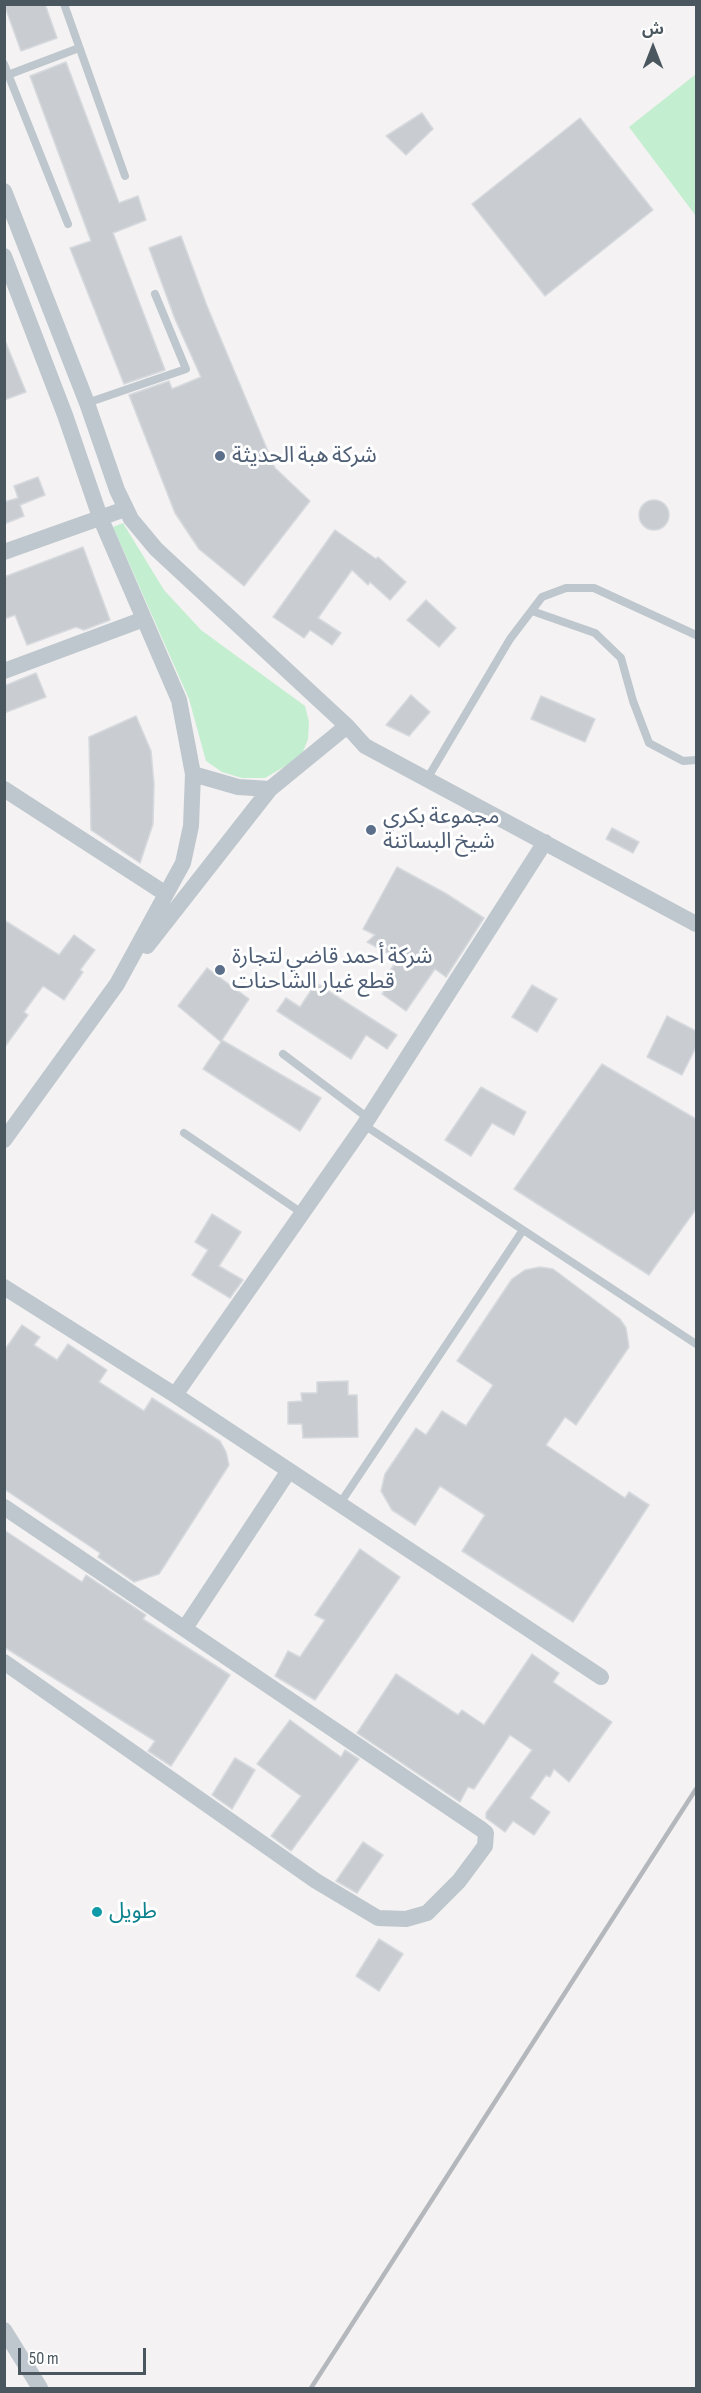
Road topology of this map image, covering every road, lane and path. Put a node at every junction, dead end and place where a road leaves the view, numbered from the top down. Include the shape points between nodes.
1 (64, 4) edge
2 (80, 48) junction
3 (4, 64) edge
4 (7, 76) edge
5 (125, 176) dead end
6 (4, 190) edge
7 (68, 224) dead end
8 (4, 256) edge
9 (155, 294) dead end
10 (87, 403) junction
11 (125, 508) junction
12 (100, 517) junction
13 (4, 552) edge
14 (532, 611) junction
15 (144, 619) junction
16 (696, 635) edge
17 (4, 671) edge
18 (347, 726) junction
19 (696, 760) edge
20 (193, 774) junction
21 (427, 779) junction
22 (4, 789) edge
23 (270, 789) junction
24 (545, 842) junction
25 (166, 894) junction
26 (696, 924) edge
27 (117, 984) junction
28 (283, 1054) dead end
29 (366, 1121) junction
30 (184, 1133) dead end
31 (6, 1134) edge
32 (302, 1213) junction
33 (523, 1230) junction
34 (4, 1287) edge
35 (696, 1344) edge
36 (175, 1395) junction
37 (288, 1472) junction
38 (339, 1505) junction
39 (4, 1507) edge
40 (185, 1628) junction
41 (4, 1662) edge
42 (601, 1677) dead end
43 (4, 2330) edge
44 (40, 2388) edge

1 - 2 lane
2 - 4 lane
2 - 5 lane
3 - 4 lane
4 - 7 lane
6 - 10 street
8 - 12 street via 66,415
9 - 10 lane via 186,369
10 - 11 street
11 - 12 street
11 - 18 street via 156,549
12 - 13 street
12 - 15 street
14 - 16 lane via 542,597 566,588 594,588
14 - 19 lane via 595,633 621,658 649,743 683,761
14 - 21 lane via 510,639
15 - 17 street
15 - 20 street via 179,700
18 - 21 street via 365,746
18 - 23 street
20 - 23 street via 231,786
20 - 25 street via 191,826 183,862
21 - 24 street
22 - 25 street
23 - 27 street
24 - 26 street
24 - 29 street
25 - 27 street
27 - 31 street
28 - 29 lane
29 - 32 street
29 - 33 lane
30 - 32 lane
32 - 36 street
33 - 35 lane
33 - 38 lane
34 - 36 street
36 - 37 street
37 - 38 street
37 - 40 street
38 - 42 street
39 - 40 street
40 - 41 street via 486,1833 485,1846 473,1865 435,1907 416,1918 378,1918 316,1881
43 - 44 street

